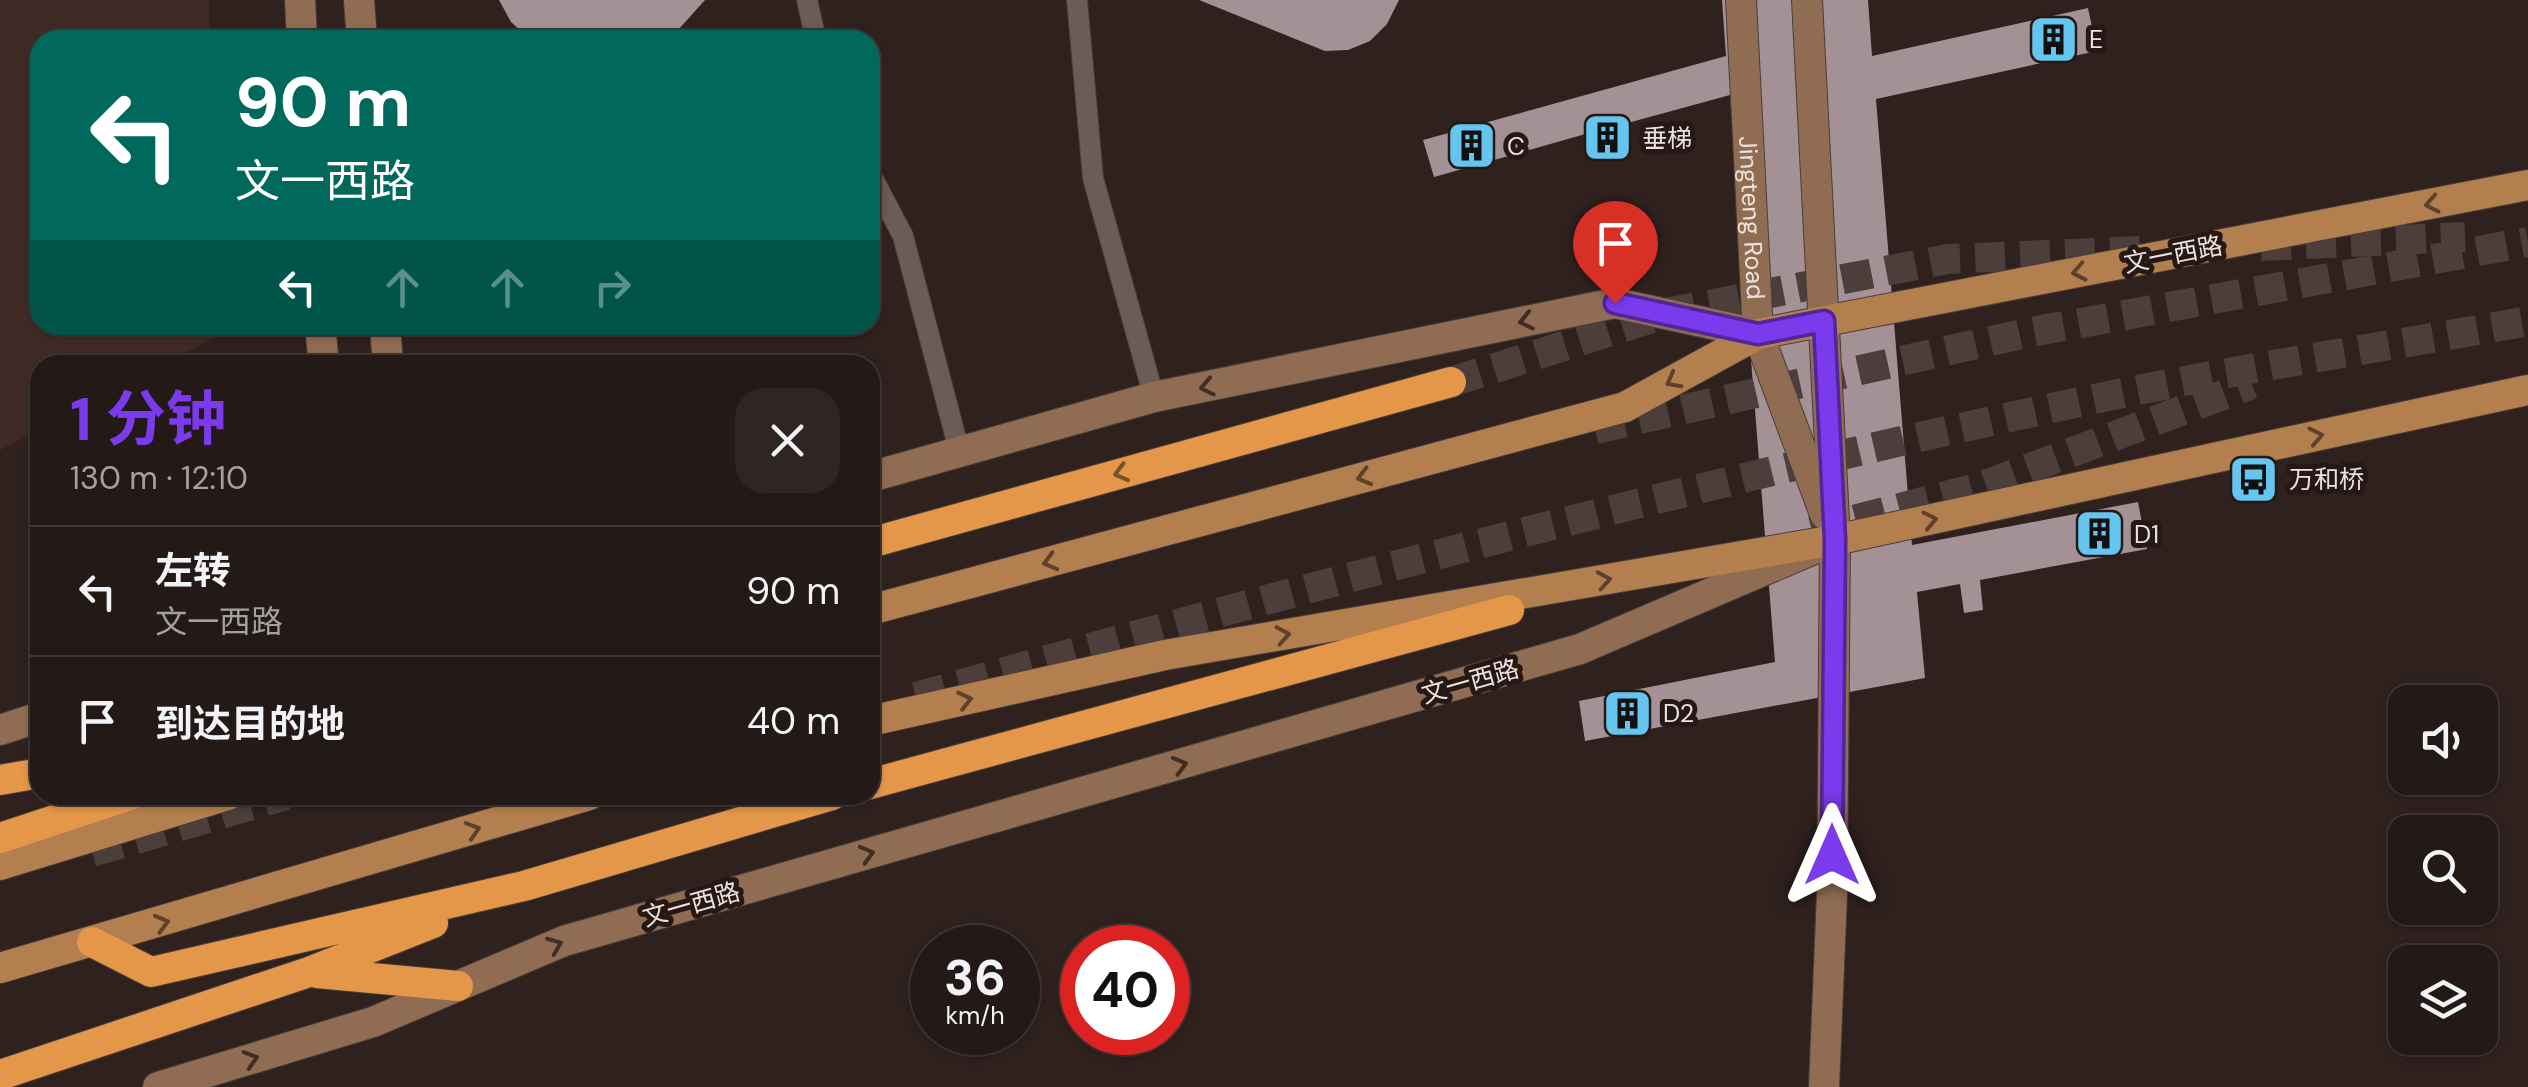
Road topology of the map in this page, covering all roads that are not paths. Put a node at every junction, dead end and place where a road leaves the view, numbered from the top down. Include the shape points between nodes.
1 (300, 0) edge
2 (359, 0) edge
3 (807, 0) edge
4 (1077, 0) edge
5 (1741, 0) edge
6 (1807, 0) edge
7 (302, 30) edge
8 (361, 30) edge
9 (814, 30) edge
10 (2528, 185) edge
11 (880, 193) edge
12 (1824, 321) junction
13 (1758, 334) junction
14 (1452, 382) tunnel mouth
15 (2528, 390) edge
16 (1154, 398) junction
17 (958, 450) junction
18 (880, 474) edge
19 (880, 540) edge
20 (1835, 540) junction
21 (880, 607) edge
22 (1509, 610) dead end
23 (30, 720) edge
24 (880, 720) edge
25 (0, 730) edge
26 (30, 775) edge
27 (0, 780) edge
28 (880, 781) edge
29 (100, 805) edge
30 (195, 805) edge
31 (555, 805) edge
32 (798, 805) edge
33 (0, 838) edge
34 (0, 865) edge
35 (524, 886) junction
36 (92, 942) junction
37 (0, 968) edge
38 (309, 972) junction
39 (458, 986) junction
40 (0, 1076) edge
41 (158, 1087) edge
42 (1824, 1087) edge

1 - 7 main road
2 - 8 main road
3 - 9 lane
4 - 16 lane via 1094,178
5 - 13 main road, Jingteng Road
6 - 12 main road, Jingteng Road
10 -> 12 main road, 文一西路
11 - 17 lane via 902,236
12 - 13 main road, 文一西路
12 - 20 main road, Jingteng Road
13 -> 16 main road, 文一西路 via 1615,303
13 - 20 main road, Jingteng Road
13 -> 21 main road, 文一西路 via 1625,407
14 -> 19 highway
20 -> 15 main road
16 - 17 main road, 文一西路
17 - 18 main road, 文一西路
24 -> 20 main road via 1164,655
39 -> 20 main road, 文一西路 via 564,940 1580,649
20 - 42 main road, Jingteng Road
22 - 28 highway
23 - 25 main road
26 - 27 highway
29 - 33 highway
30 - 34 main road
36 -> 31 main road
32 - 35 highway
35 - 36 highway via 150,972
35 - 38 highway
36 - 37 main road
38 - 39 highway
38 - 40 highway
41 -> 39 main road, 文一西路 via 373,1022

